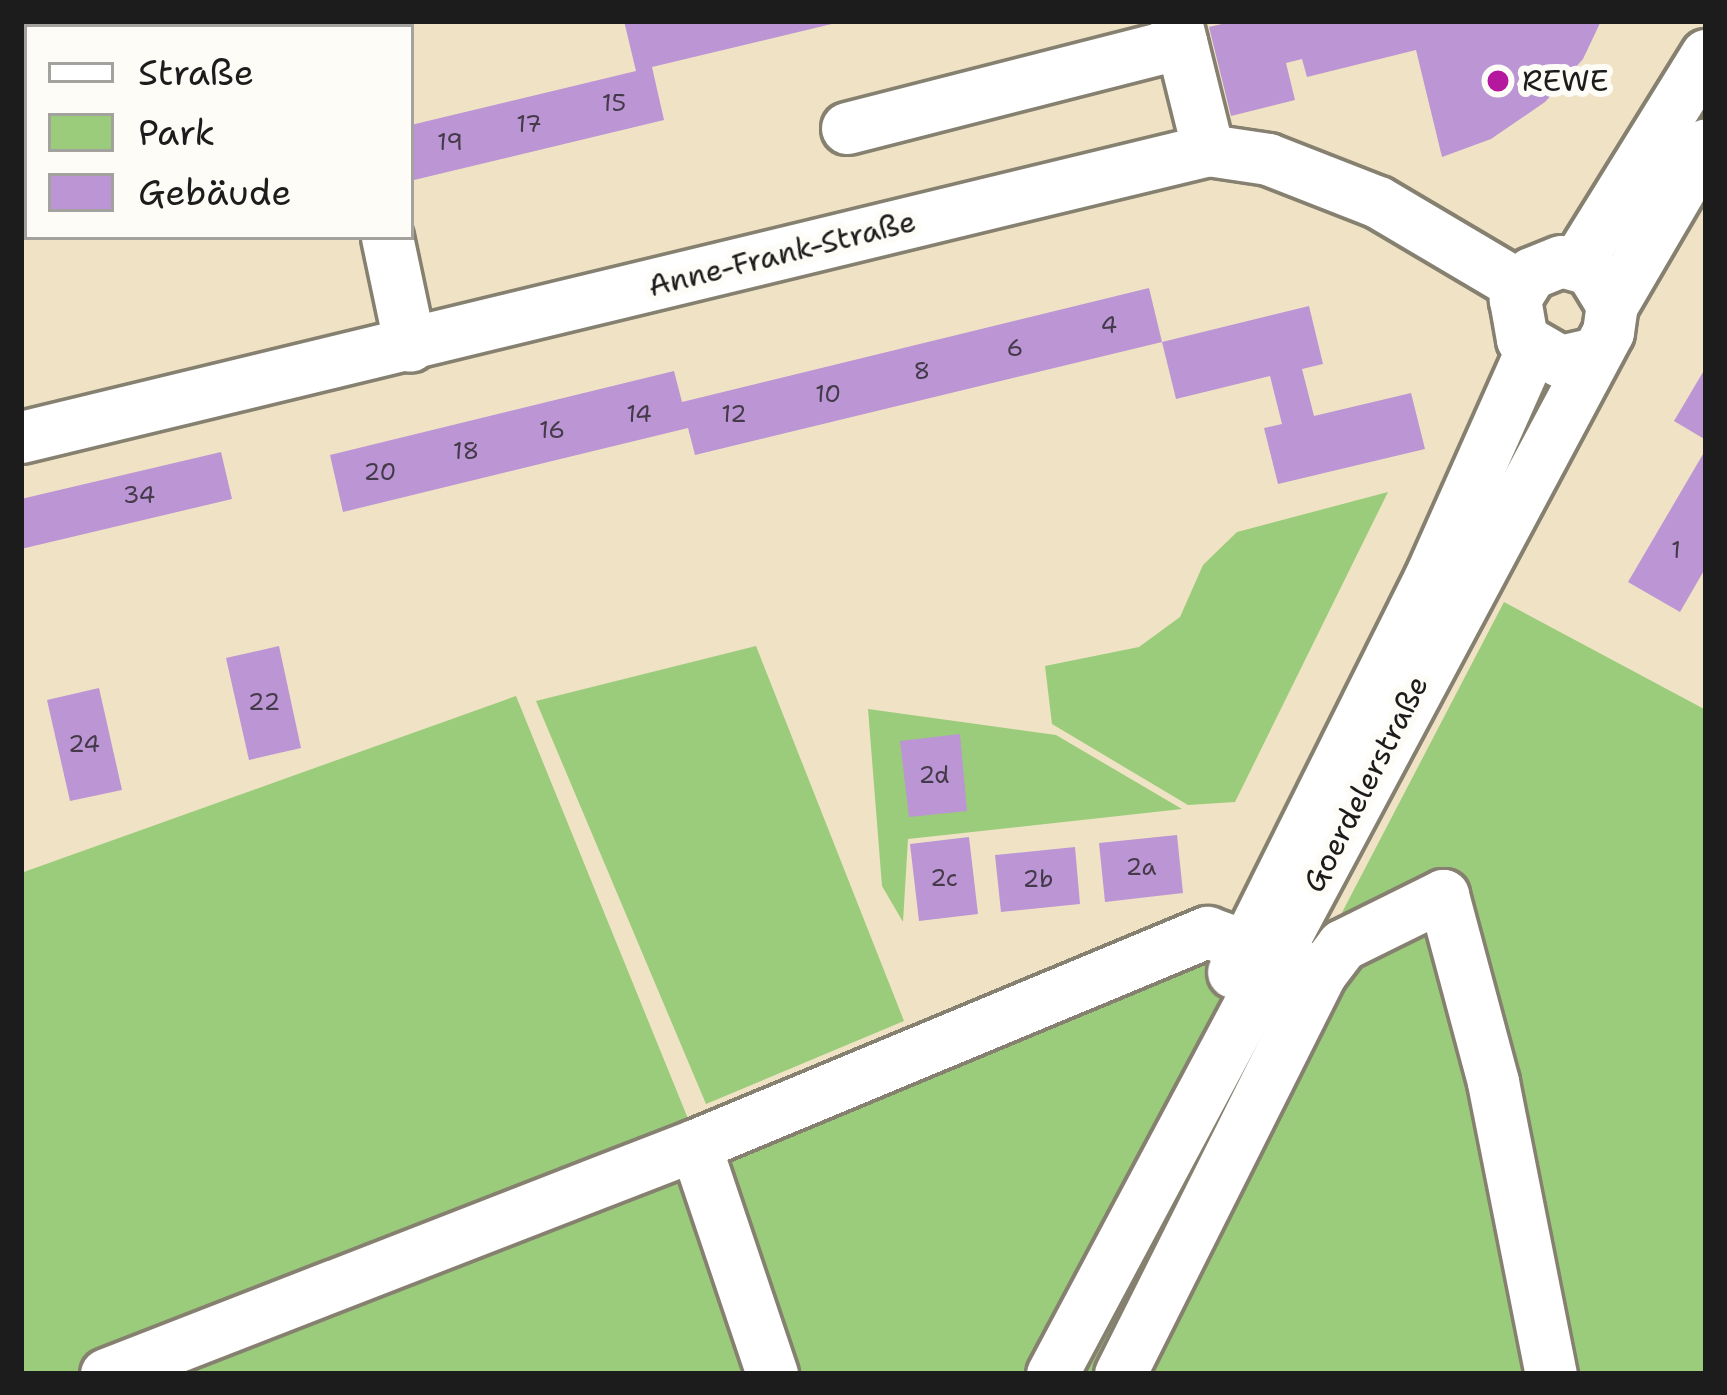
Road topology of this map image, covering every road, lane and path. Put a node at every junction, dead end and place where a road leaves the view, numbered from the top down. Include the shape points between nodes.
1 (1179, 32) edge
2 (1706, 56) edge
3 (847, 128) dead end
4 (1706, 144) edge
5 (1208, 150) junction
6 (388, 240) edge
7 (1576, 263) junction
8 (1520, 286) junction
9 (1612, 305) junction
10 (410, 346) junction
11 (1531, 350) junction
12 (1590, 354) junction
13 (21, 437) edge
14 (1282, 957) junction
15 (695, 1145) junction
16 (106, 1374) edge
17 (772, 1374) edge
18 (1052, 1374) edge
19 (1120, 1374) edge
20 (1551, 1374) edge

1 - 3 street
1 - 5 street
2 - 7 street
4 - 9 street, Goerdelerstraße
5 - 8 street, Anne-Frank-Straße via 1268,159 1361,194
5 - 10 street, Anne-Frank-Straße
6 - 10 street
7 - 8 street via 1545,265
7 - 9 street via 1600,279
8 - 11 street via 1515,327
9 - 12 street, Goerdelerstraße via 1608,332
10 - 13 street, Anne-Frank-Straße
11 - 12 street via 1559,362
11 - 14 street, Goerdelerstraße via 1430,577
12 - 14 street, Goerdelerstraße
14 - 15 street via 1207,932
14 - 18 street, Goerdelerstraße via 1135,1211
14 - 19 street
14 - 20 street via 1342,945 1442,895 1493,1082
15 - 16 street
15 - 17 street

